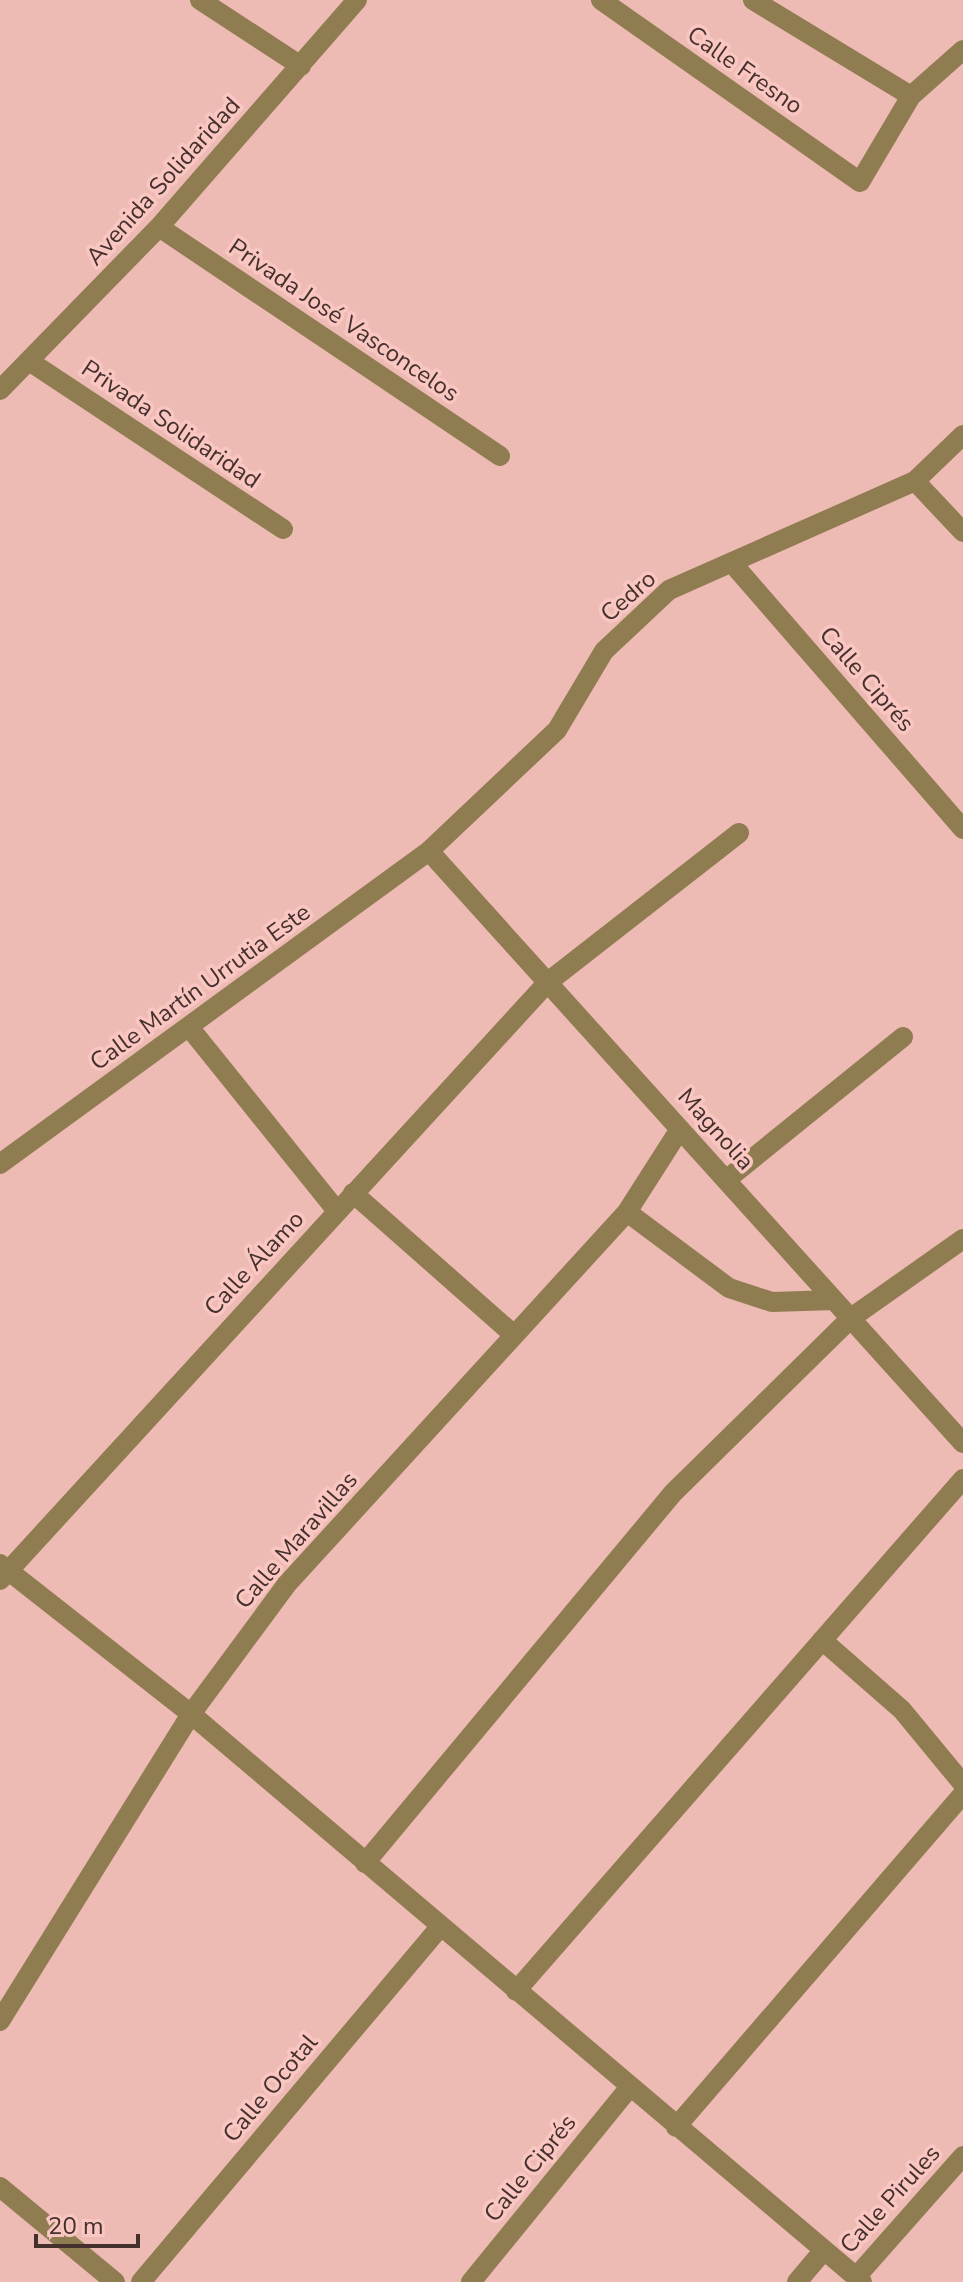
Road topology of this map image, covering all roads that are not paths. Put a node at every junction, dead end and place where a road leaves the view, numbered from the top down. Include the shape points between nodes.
1 (200, 0) edge
2 (357, 0) edge
3 (601, 0) edge
4 (753, 0) edge
5 (963, 50) edge
6 (301, 66) junction
7 (911, 96) junction
8 (159, 227) junction
9 (29, 361) junction
10 (0, 390) edge
11 (963, 435) edge
12 (500, 456) dead end
13 (915, 481) junction
14 (283, 529) dead end
15 (963, 532) edge
16 (732, 563) junction
17 (963, 829) edge
18 (739, 833) dead end
19 (429, 851) junction
20 (548, 982) junction
21 (189, 1027) junction
22 (903, 1037) dead end
23 (680, 1129) junction
24 (0, 1164) edge
25 (726, 1180) junction
26 (353, 1193) junction
27 (337, 1211) junction
28 (627, 1212) junction
29 (963, 1239) edge
30 (834, 1300) junction
31 (851, 1318) junction
32 (514, 1335) junction
33 (963, 1443) edge
34 (963, 1479) edge
35 (2, 1571) edge
36 (822, 1640) junction
37 (191, 1714) junction
38 (963, 1784) edge
39 (963, 1794) edge
40 (365, 1863) junction
41 (440, 1927) junction
42 (516, 1991) junction
43 (0, 2021) edge
44 (629, 2088) junction
45 (676, 2127) junction
46 (963, 2156) edge
47 (0, 2187) edge
48 (824, 2250) junction
49 (859, 2280) edge
50 (115, 2282) edge
51 (141, 2282) edge
52 (471, 2282) edge
53 (797, 2282) edge

1 - 6 street
2 - 6 street, Avenida Solidaridad
3 - 7 street, Calle Fresno via 860,182
4 - 7 street
5 - 7 street
6 - 8 street, Avenida Solidaridad
8 - 9 street, Avenida Solidaridad
8 - 12 street, Privada José Vasconcelos
9 - 10 street, Avenida Solidaridad
9 - 14 street, Privada Solidaridad
11 - 13 street, Cedro
13 - 15 street
13 - 16 street, Cedro
16 - 17 street, Calle Ciprés
16 - 19 street, Cedro via 669,590 604,651 557,730
18 - 20 street, Calle Álamo
19 - 20 street, Magnolia
19 - 21 street, Calle Martín Urrutia Este
20 - 23 street, Magnolia
20 - 26 street, Calle Álamo
21 - 24 street, Calle Martín Urrutia Este
21 - 27 street
22 - 25 street
23 - 25 street, Magnolia
23 - 28 street, Calle Maravillas
25 - 30 street, Magnolia
26 - 27 street, Calle Álamo
26 - 32 street
27 - 35 street, Calle Álamo
28 - 30 street via 729,1288 772,1302
28 - 32 street, Calle Maravillas
29 - 31 street
30 - 31 street, Magnolia
31 - 33 street, Magnolia
31 - 40 street via 673,1493
32 - 37 street, Calle Maravillas via 287,1584
34 - 36 street
35 - 37 street
36 - 38 street via 902,1710
36 - 42 street
37 - 40 street
37 - 43 street, Calle Maravillas
39 - 45 street
40 - 41 street
41 - 42 street
41 - 51 street, Calle Ocotal
42 - 44 street
44 - 45 street
44 - 52 street, Calle Ciprés
45 - 48 street
46 - 49 street, Calle Pirules
47 - 50 street
48 - 49 street
48 - 53 street, Calle Pirules

